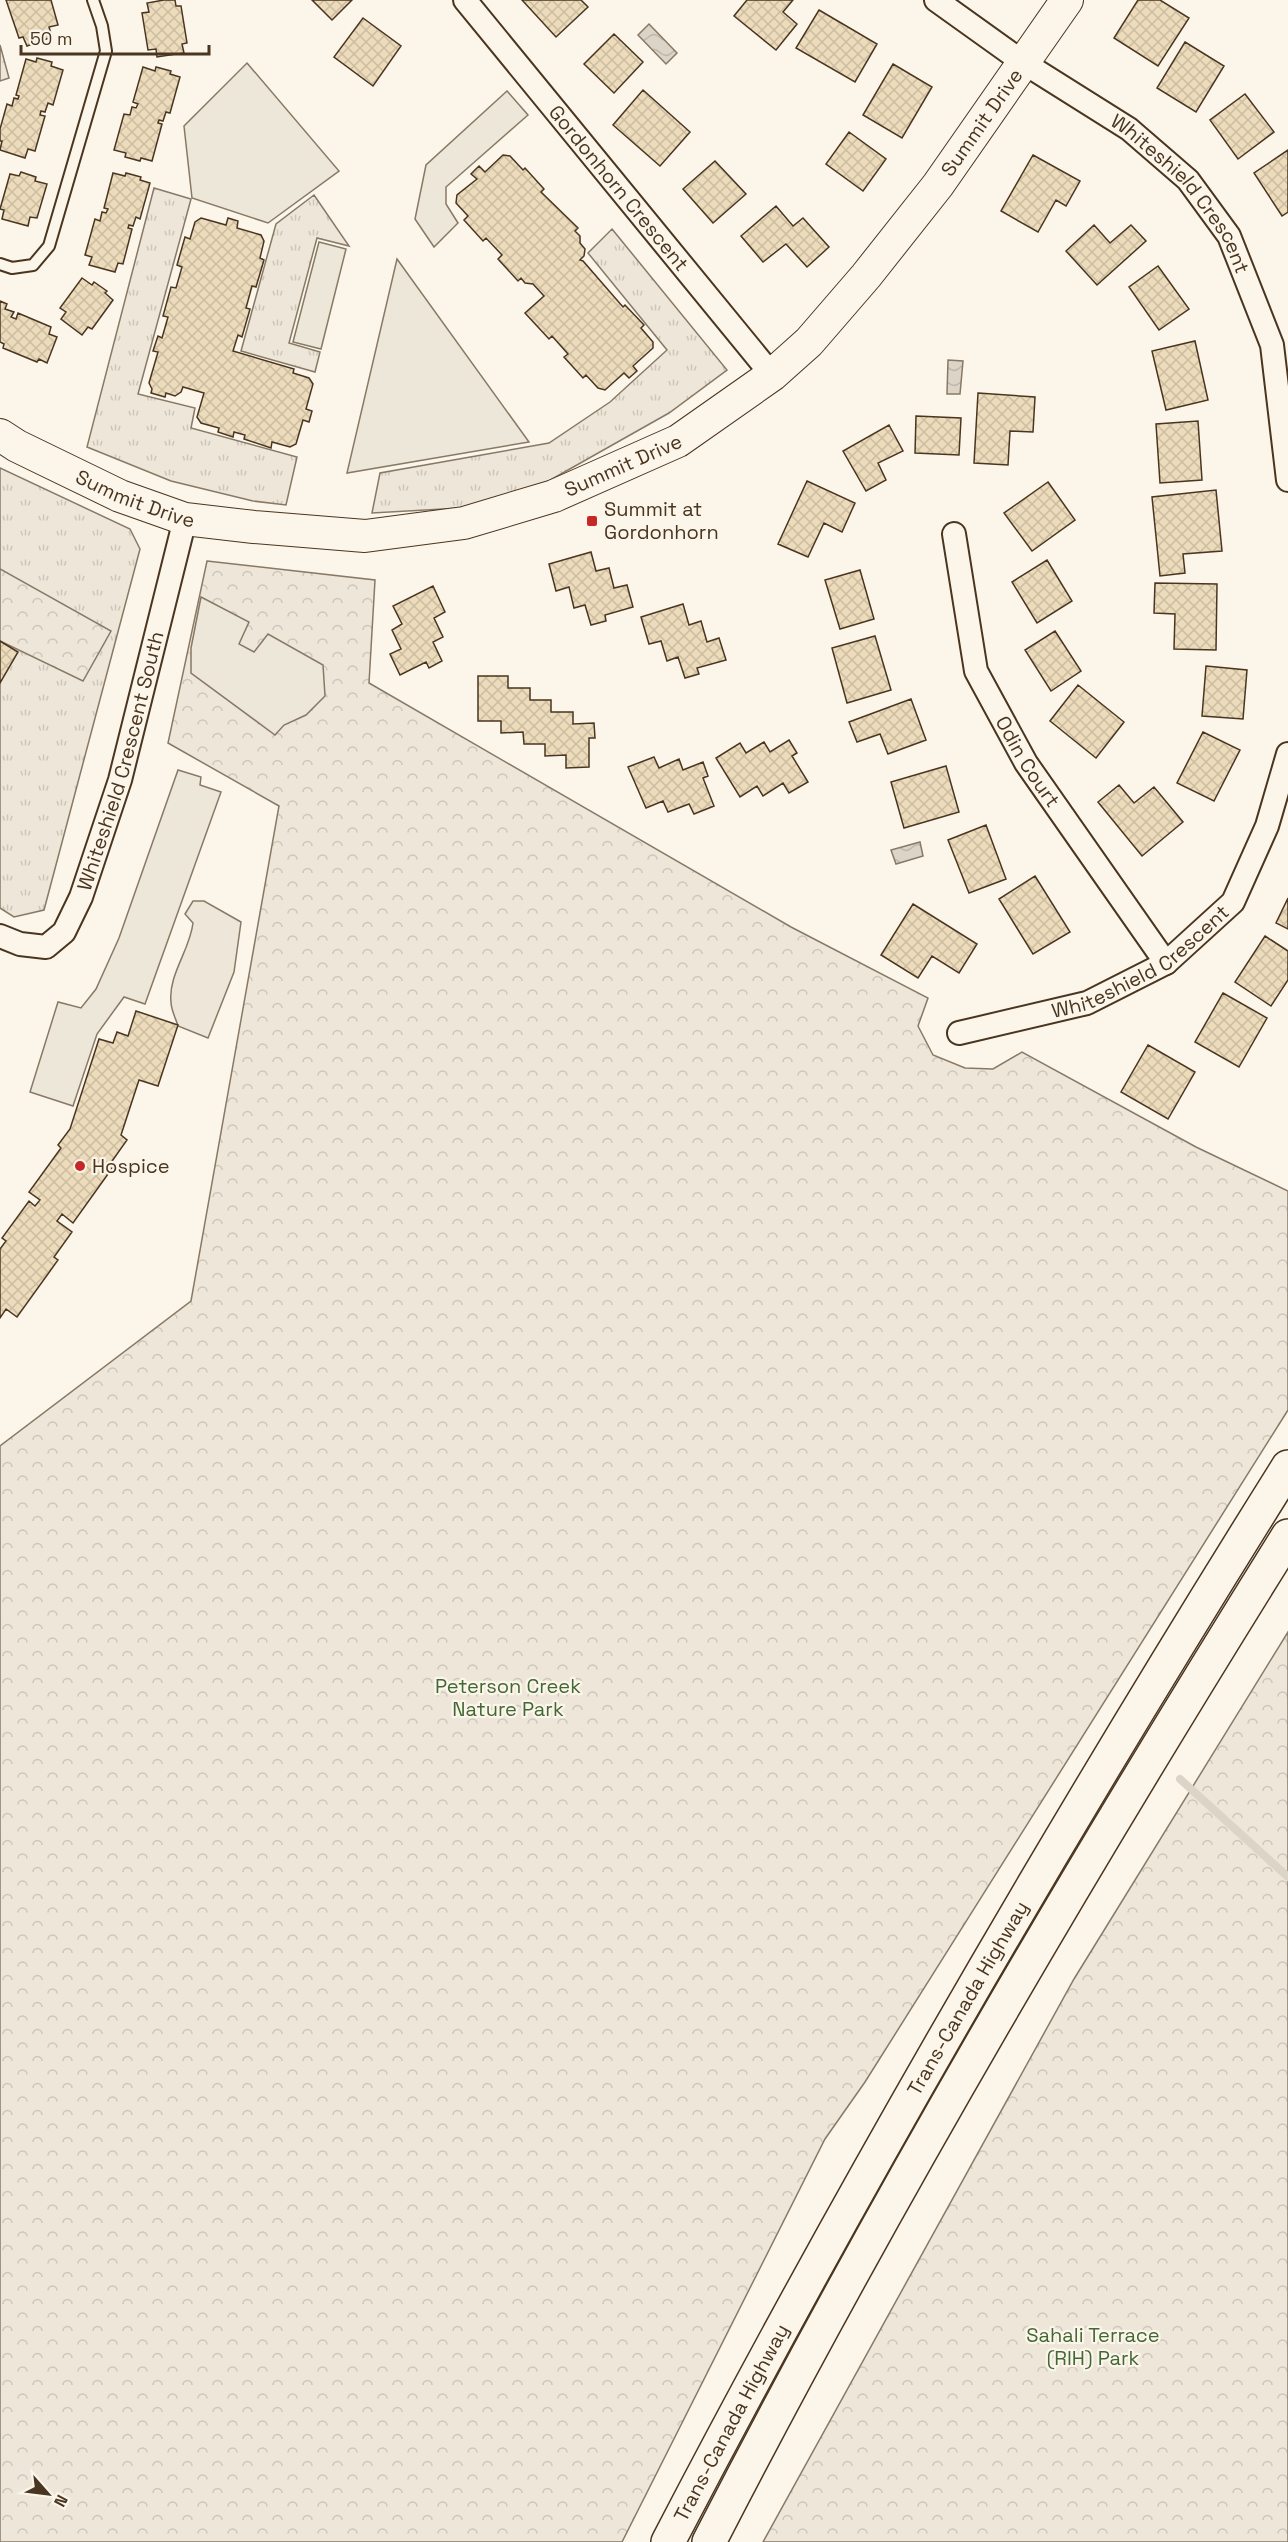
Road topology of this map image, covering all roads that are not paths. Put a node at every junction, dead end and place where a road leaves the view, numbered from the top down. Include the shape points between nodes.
1 (93, 0) edge
2 (465, 0) edge
3 (936, 0) edge
4 (1067, 0) edge
5 (1024, 63) junction
6 (0, 264) edge
7 (772, 375) junction
8 (0, 435) edge
9 (1288, 480) edge
10 (185, 519) junction
11 (954, 534) dead end
12 (1288, 754) edge
13 (0, 936) edge
14 (1166, 963) junction
15 (959, 1033) dead end
16 (1288, 1467) edge
17 (1288, 1536) edge
18 (668, 2542) edge
19 (710, 2542) edge

1 - 6 lane via 106,51 50,246 33,265 12,268
2 - 7 street, Gordonhorn Crescent
3 - 5 street, Whiteshield Crescent
4 - 5 main road, Summit Drive
5 - 7 main road, Summit Drive via 938,185 866,276 809,342
5 - 9 street, Whiteshield Crescent via 1129,129 1188,180 1229,236 1272,345
7 - 10 main road, Summit Drive via 678,441 554,496 464,522 365,536
8 - 10 main road, Summit Drive via 120,496
10 - 13 street, Whiteshield Crescent South via 120,780 81,897 64,932 46,947 20,944
11 - 14 street, Odin Court via 976,671 1026,763
12 - 14 street, Whiteshield Crescent via 1267,826 1233,902
14 - 15 street, Whiteshield Crescent via 1087,1003
16 - 18 highway, Trans-Canada Highway via 1032,1885 776,2337
17 - 19 highway, Trans-Canada Highway via 1162,1738 971,2062 808,2354

